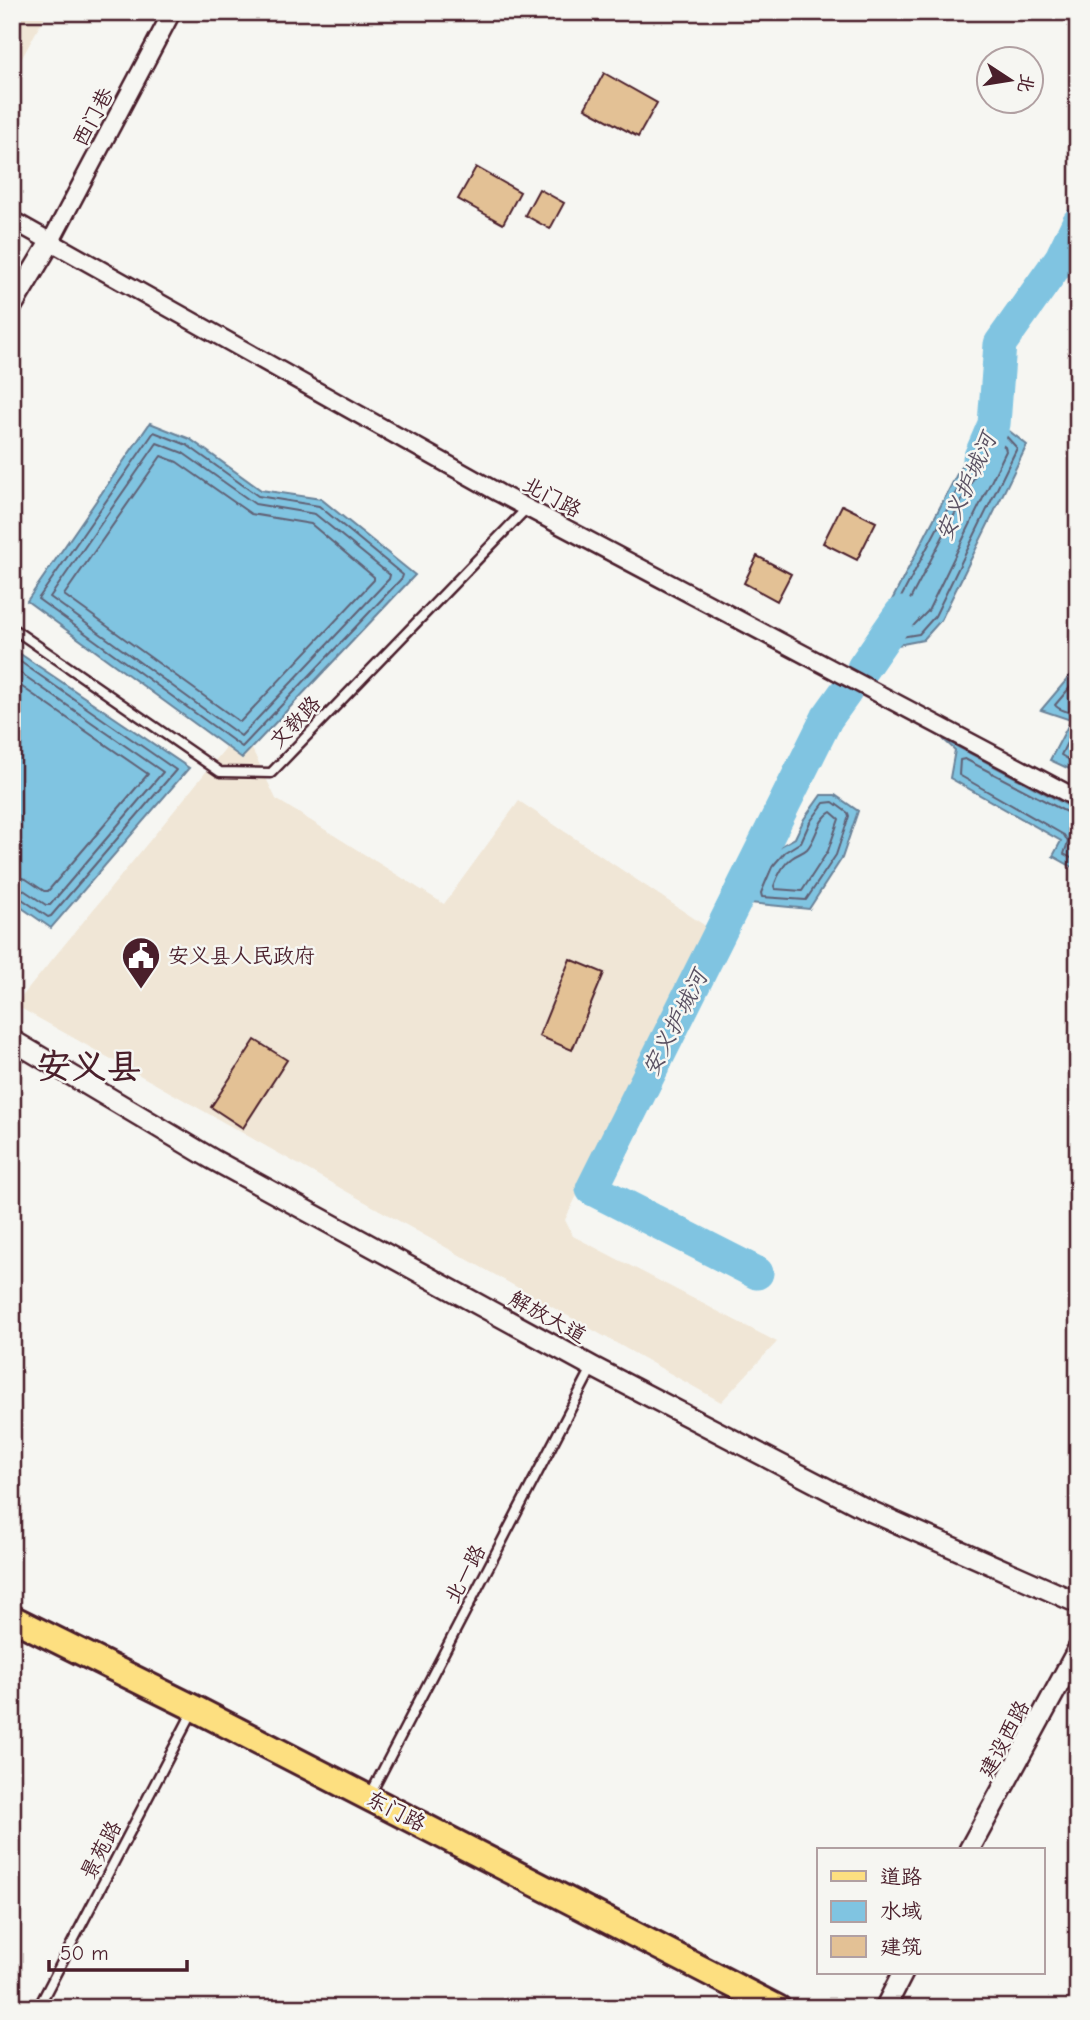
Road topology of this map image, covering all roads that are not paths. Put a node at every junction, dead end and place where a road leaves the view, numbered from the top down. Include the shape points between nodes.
1 (172, 12) edge
2 (12, 220) edge
3 (51, 241) junction
4 (12, 306) edge
5 (527, 508) junction
6 (12, 628) edge
7 (1078, 799) edge
8 (12, 1040) edge
9 (593, 1367) junction
10 (1078, 1602) edge
11 (12, 1618) edge
12 (1078, 1649) edge
13 (194, 1708) junction
14 (369, 1797) junction
15 (970, 1848) edge
16 (902, 1974) edge
17 (38, 2008) edge
18 (778, 2008) edge
19 (885, 2008) edge

1 - 3 street, 西门巷
2 - 3 street, 北门路
3 - 4 street
3 - 5 street, 北门路
5 - 6 lane, 文教路 via 271,773 220,772
5 - 7 street, 北门路
8 - 9 street, 解放大道 via 212,1159
9 - 10 street, 解放大道 via 869,1510
9 - 14 lane, 北一路
11 - 13 main road, 东门路
12 - 15 street, 建设西路
13 - 14 main road, 东门路
13 - 17 lane, 景苑路
14 - 18 main road, 东门路
16 - 19 street

